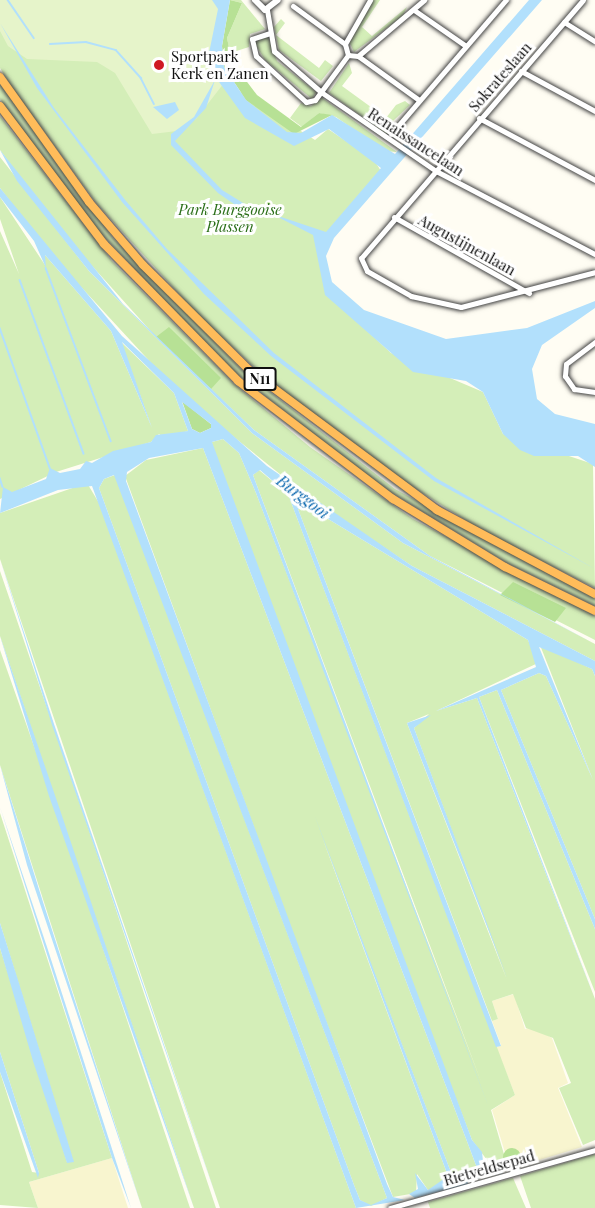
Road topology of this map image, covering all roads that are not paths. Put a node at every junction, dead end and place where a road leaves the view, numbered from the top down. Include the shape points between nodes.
1 (255, 0) edge
2 (278, 0) edge
3 (370, 0) edge
4 (424, 0) edge
5 (506, 0) edge
6 (583, 0) edge
7 (293, 6) dead end
8 (267, 10) junction
9 (414, 10) junction
10 (564, 22) junction
11 (270, 33) junction
12 (595, 41) edge
13 (345, 45) junction
14 (466, 46) junction
15 (348, 55) junction
16 (358, 56) junction
17 (521, 71) junction
18 (0, 77) edge
19 (321, 92) junction
20 (419, 100) junction
21 (0, 106) edge
22 (595, 111) edge
23 (479, 118) junction
24 (391, 134) dead end
25 (436, 171) junction
26 (595, 180) edge
27 (394, 217) junction
28 (595, 254) edge
29 (595, 272) edge
30 (529, 292) junction
31 (595, 342) edge
32 (595, 392) edge
33 (595, 594) edge
34 (595, 611) edge
35 (595, 1150) edge
36 (390, 1208) edge

1 - 8 street
2 - 8 street
3 - 13 street
4 - 9 street
5 - 14 street
6 - 10 street, Sokrateslaan
7 - 13 street
8 - 11 street, Renaissancelaan
9 - 14 street
9 - 16 street
10 - 12 street
10 - 17 street, Sokrateslaan
11 - 19 street, Renaissancelaan via 282,62
11 - 19 street via 252,39 266,70 306,102
13 - 15 street
14 - 20 street
15 - 16 street
15 - 19 street
16 - 20 street
17 - 22 street
17 - 23 street, Sokrateslaan
18 - 33 highway, N11 via 89,202 143,265 248,369 437,510
19 - 25 street, Renaissancelaan
20 - 24 street
21 - 34 highway, N11 via 58,188 132,275 255,395 426,521
23 - 25 street, Sokrateslaan
23 - 26 street
25 - 27 street, Augustijnenlaan
25 - 28 street, Renaissancelaan
27 - 30 street, Augustijnenlaan
27 - 30 street, Augustijnenlaan via 367,248 361,264 411,296 461,307
29 - 30 street, Augustijnenlaan
31 - 32 street via 566,364 565,376 574,389
35 - 36 street, Rietveldsepad

